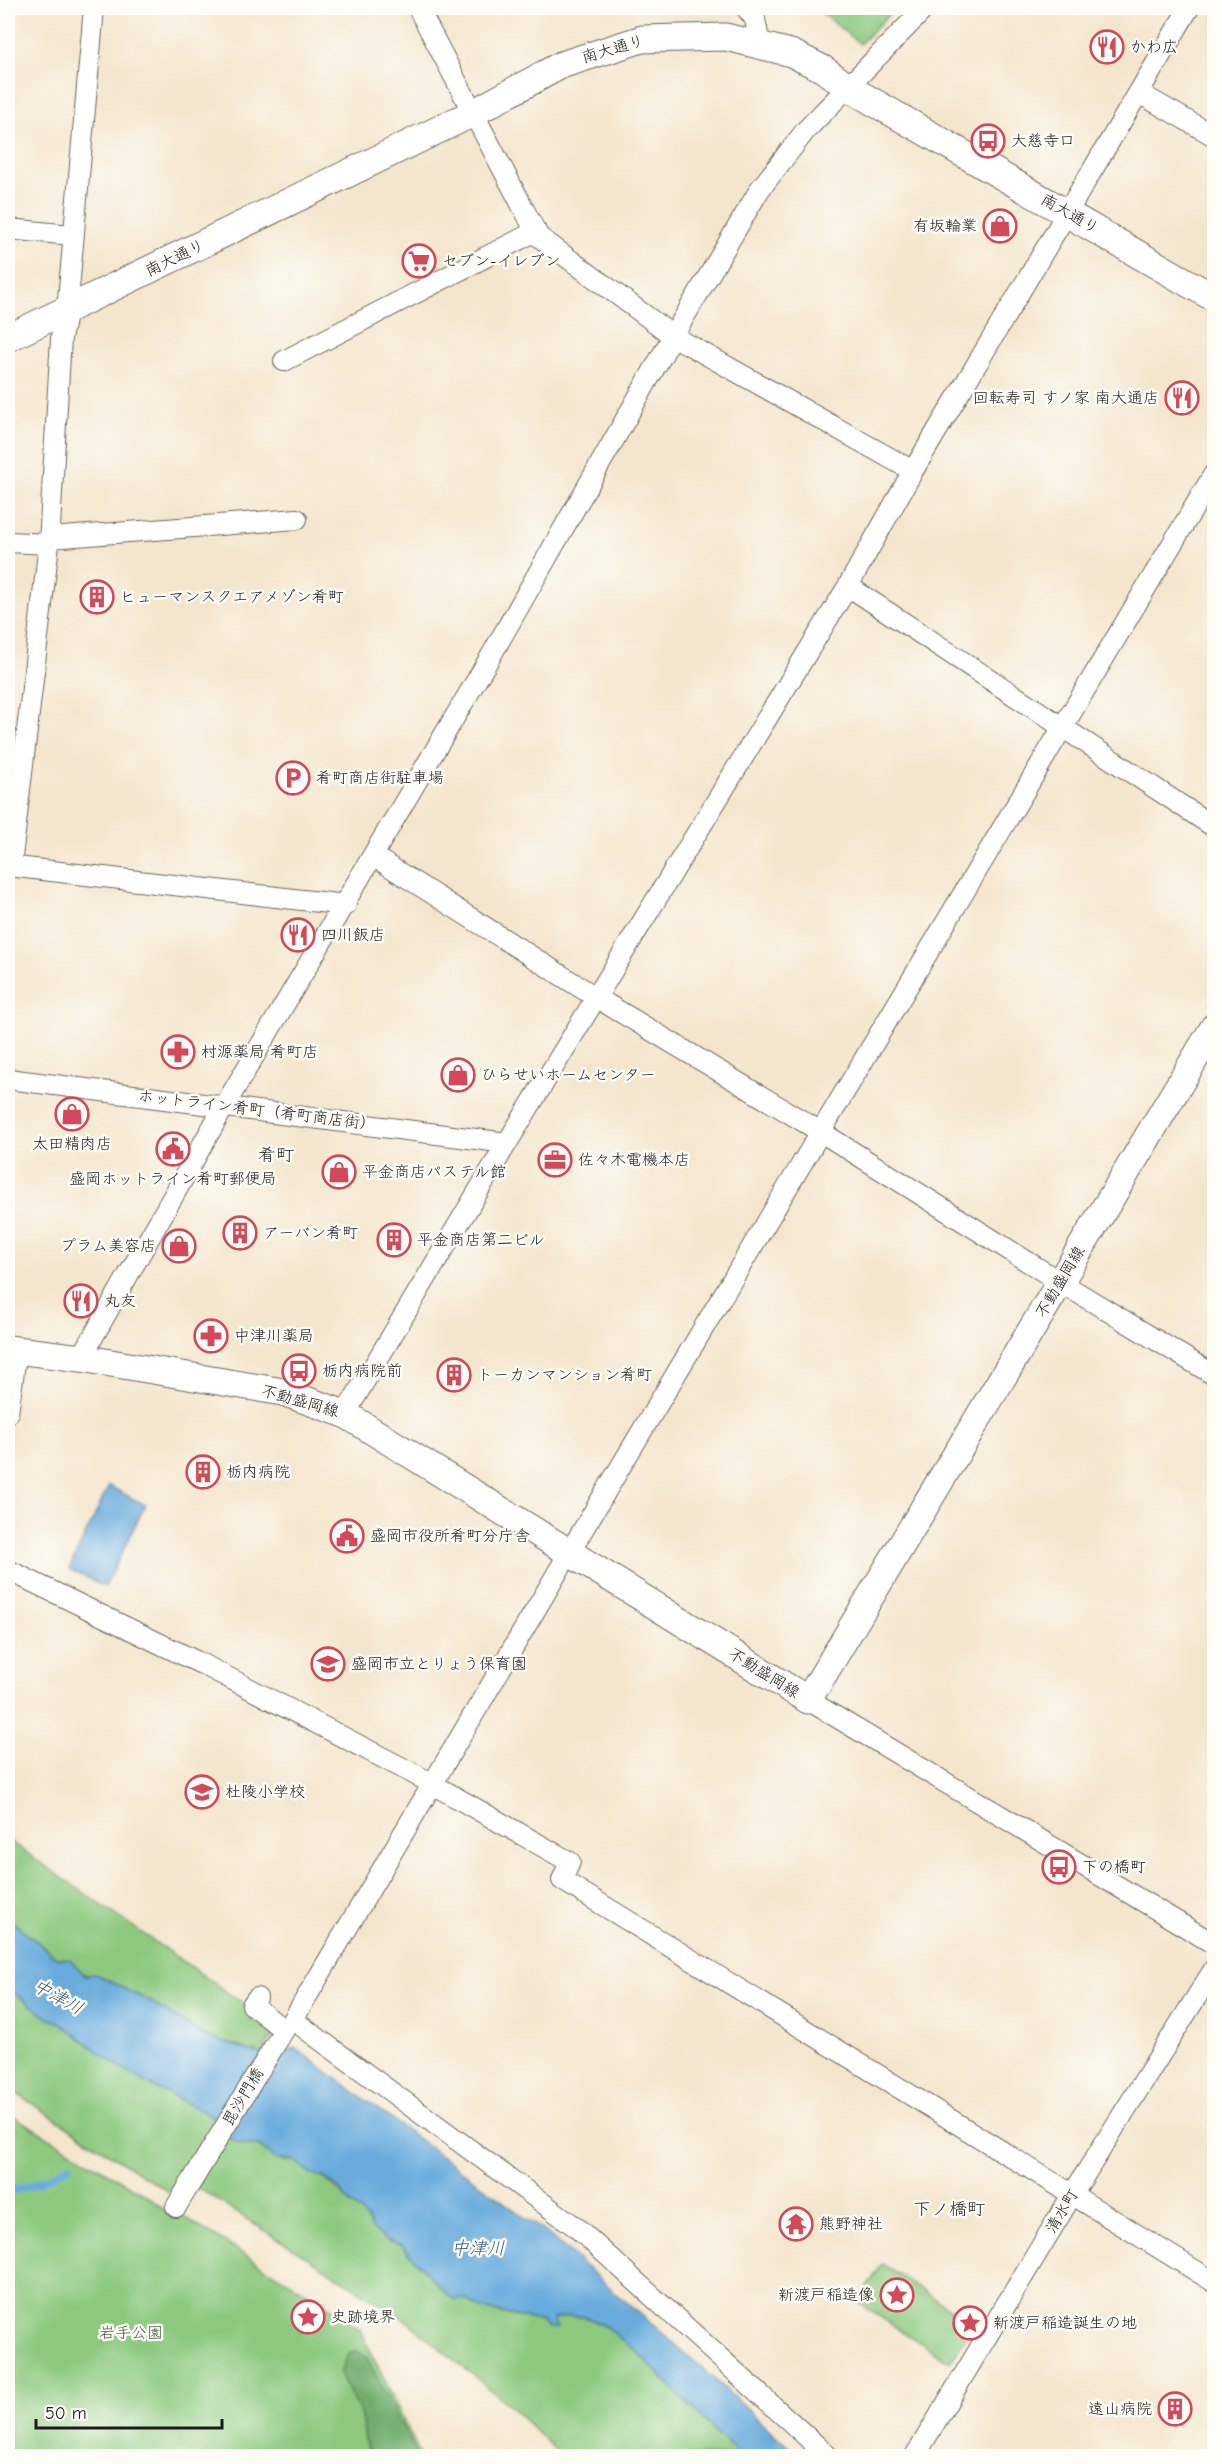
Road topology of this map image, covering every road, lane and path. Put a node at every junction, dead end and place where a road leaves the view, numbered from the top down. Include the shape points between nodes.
1 (94, 8) edge
2 (418, 8) edge
3 (746, 8) edge
4 (925, 8) edge
5 (1189, 8) edge
6 (760, 45) junction
7 (849, 88) junction
8 (1139, 93) junction
9 (473, 113) junction
10 (1215, 136) edge
11 (1067, 212) junction
12 (8, 229) edge
13 (536, 231) junction
14 (72, 235) junction
15 (1215, 298) edge
16 (67, 311) junction
17 (673, 336) junction
18 (8, 338) edge
19 (284, 361) dead end
20 (913, 471) junction
21 (1215, 474) edge
22 (297, 519) dead end
23 (50, 541) junction
24 (8, 542) edge
25 (848, 586) junction
26 (1063, 727) junction
27 (1215, 827) edge
28 (373, 856) junction
29 (9, 866) edge
30 (346, 905) junction
31 (597, 998) junction
32 (1215, 1027) edge
33 (8, 1079) edge
34 (225, 1105) junction
35 (821, 1132) junction
36 (507, 1143) junction
37 (1060, 1282) junction
38 (12, 1350) edge
39 (81, 1359) junction
40 (1215, 1375) edge
41 (8, 1413) edge
42 (345, 1414) junction
43 (569, 1553) junction
44 (8, 1570) edge
45 (808, 1700) junction
46 (434, 1784) junction
47 (1215, 1944) edge
48 (1215, 1969) edge
49 (257, 1998) dead end
50 (1072, 2194) junction
51 (176, 2207) dead end
52 (1215, 2282) edge
53 (828, 2457) edge
54 (915, 2457) edge

1 - 14 street
2 - 9 street
3 - 6 street via 755,19
4 - 7 street
5 - 8 street
6 - 7 main road, 南大通り via 808,60
6 - 9 main road, 南大通り via 726,37 642,39 561,65
7 - 11 main road, 南大通り
7 - 17 street via 806,130 760,189
8 - 10 street
8 - 11 street
9 - 13 street
9 - 16 main road, 南大通り
11 - 15 main road, 南大通り
11 - 20 street
12 - 14 street
13 - 17 street
13 - 19 street
14 - 16 street
16 - 18 main road, 南大通り
16 - 23 street via 61,338
17 - 20 street
17 - 28 street
20 - 25 street
21 - 26 street
22 - 23 street
23 - 24 street
23 - 29 street
25 - 26 street
25 - 31 street
26 - 27 street
26 - 35 street
28 - 30 street
28 - 31 street
29 - 30 street
30 - 34 street
31 - 35 street
31 - 36 street
32 - 37 main road, 不動盛岡線
33 - 34 street, ホットライン肴町（肴町商店街）
34 - 36 street, ホットライン肴町（肴町商店街）
34 - 39 street
35 - 37 street
35 - 43 street
36 - 42 street
37 - 40 street
37 - 45 main road, 不動盛岡線
38 - 39 main road, 不動盛岡線
38 - 41 street
39 - 42 main road, 不動盛岡線 via 283,1392
42 - 43 main road, 不動盛岡線
43 - 45 main road, 不動盛岡線
43 - 46 street
44 - 46 street via 206,1666
45 - 47 street
46 - 50 street via 570,1862 562,1880
46 - 53 street via 293,2020 577,2228
48 - 50 street, 清水町
49 - 51 street, 毘沙門橋 via 252,2005 284,2030
50 - 52 street
50 - 54 street, 清水町

